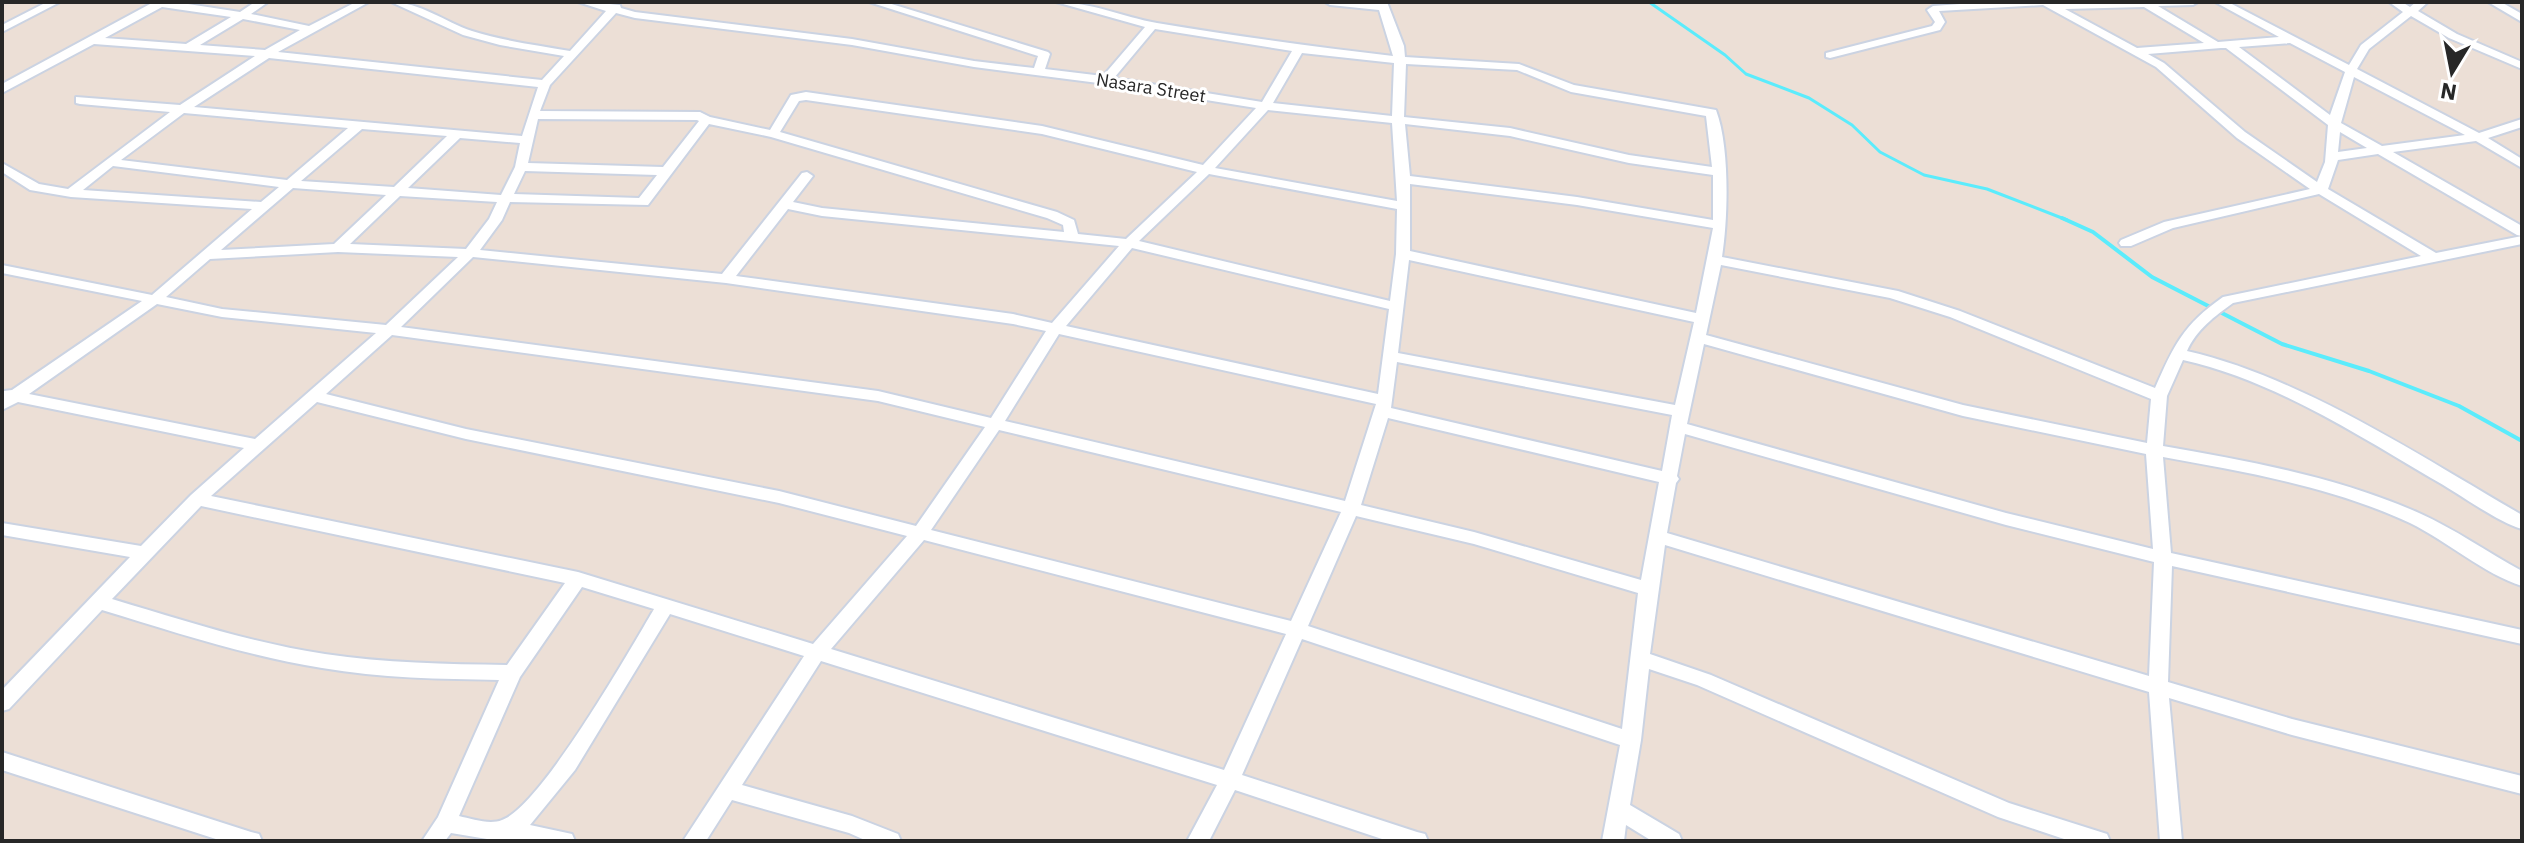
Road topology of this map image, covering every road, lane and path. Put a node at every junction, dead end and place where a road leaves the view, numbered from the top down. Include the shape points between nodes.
1 (55, 2) edge
2 (151, 2) edge
3 (161, 2) edge
4 (263, 2) edge
5 (364, 2) edge
6 (396, 2) edge
7 (583, 2) edge
8 (874, 2) edge
9 (1061, 2) edge
10 (1330, 2) edge
11 (2193, 2) edge
12 (2220, 2) edge
13 (2394, 2) edge
14 (2423, 2) edge
15 (2493, 2) edge
16 (2047, 3) edge
17 (1383, 4) edge
18 (2146, 4) junction
19 (617, 7) edge
20 (2409, 12) junction
21 (241, 15) junction
22 (2522, 19) edge
23 (1152, 25) junction
24 (2, 29) edge
25 (309, 29) junction
26 (92, 40) junction
27 (2292, 40) junction
28 (2223, 46) junction
29 (187, 48) junction
30 (1299, 49) junction
31 (2135, 51) junction
32 (268, 54) junction
33 (570, 54) junction
34 (1830, 55) dead end
35 (1399, 60) junction
36 (2522, 66) edge
37 (2351, 70) junction
38 (1038, 72) junction
39 (1106, 80) junction
40 (545, 84) junction
41 (2, 89) edge
42 (80, 100) dead end
43 (1265, 106) junction
44 (188, 107) junction
45 (533, 115) junction
46 (706, 120) junction
47 (1398, 120) junction
48 (2522, 123) edge
49 (360, 124) junction
50 (2334, 124) junction
51 (458, 133) junction
52 (773, 134) junction
53 (2478, 137) junction
54 (528, 140) junction
55 (2380, 151) junction
56 (2331, 157) junction
57 (109, 162) junction
58 (2522, 164) edge
59 (2, 167) edge
60 (521, 167) junction
61 (1206, 170) junction
62 (667, 171) junction
63 (1719, 172) junction
64 (807, 176) dead end
65 (1404, 179) junction
66 (289, 184) junction
67 (2321, 190) junction
68 (395, 192) junction
69 (71, 193) junction
70 (507, 198) junction
71 (786, 205) junction
72 (264, 206) junction
73 (1404, 206) junction
74 (1720, 225) junction
75 (2522, 232) edge
76 (1072, 236) junction
77 (2522, 240) edge
78 (1129, 243) junction
79 (2126, 243) dead end
80 (338, 248) junction
81 (470, 253) junction
82 (1403, 254) junction
83 (207, 255) junction
84 (2432, 257) junction
85 (1715, 260) junction
86 (2, 269) edge
87 (726, 279) junction
88 (154, 300) junction
89 (1397, 307) junction
90 (1702, 319) junction
91 (1055, 329) junction
92 (389, 330) junction
93 (1700, 338) junction
94 (2178, 354) junction
95 (1391, 356) junction
96 (313, 396) junction
97 (2159, 396) junction
98 (6, 398) edge
99 (1384, 406) junction
100 (1680, 419) junction
101 (996, 423) junction
102 (256, 445) junction
103 (2154, 452) junction
104 (1671, 479) junction
105 (197, 499) junction
106 (1351, 508) junction
107 (2522, 523) edge
108 (2, 529) edge
109 (920, 533) junction
110 (1660, 537) junction
111 (143, 553) junction
112 (2163, 558) junction
113 (578, 579) junction
114 (2522, 579) edge
115 (1648, 589) junction
116 (98, 602) junction
117 (666, 605) junction
118 (1298, 630) junction
119 (2522, 637) edge
120 (817, 652) junction
121 (1641, 659) junction
122 (512, 673) junction
123 (2158, 688) junction
124 (2, 703) edge
125 (1631, 740) junction
126 (2, 761) edge
127 (1230, 780) junction
128 (2522, 785) edge
129 (730, 790) junction
130 (1618, 809) junction
131 (446, 823) junction
132 (506, 829) junction
133 (251, 841) edge
134 (433, 841) edge
135 (564, 841) edge
136 (694, 841) edge
137 (890, 841) edge
138 (1198, 841) edge
139 (1417, 841) edge
140 (1613, 841) edge
141 (1671, 841) edge
142 (2099, 841) edge
143 (2171, 841) edge

1 - 24 street
2 - 3 street
3 - 21 street
3 - 26 street
4 - 21 street
5 - 25 street
6 - 33 street via 467,33
7 - 19 street, Nasara Street
8 - 38 street via 1044,54
9 - 23 street
10 - 17 street
11 - 18 street
12 - 27 street
13 - 20 street
14 - 20 street
15 - 22 street
16 - 18 street
16 - 31 street
16 - 34 street via 1937,8 1932,10 1940,22 1936,28
17 - 35 street
18 - 28 street
19 - 33 street
19 - 38 street, Nasara Street
20 - 36 street
20 - 37 street via 2365,47
21 - 25 street
21 - 29 street
23 - 30 street
23 - 39 street
25 - 32 street
26 - 29 street
26 - 41 street
27 - 28 street
27 - 37 street
28 - 31 street
28 - 50 street
29 - 32 street
30 - 35 street
30 - 43 street
31 - 67 street
32 - 40 street
32 - 44 street
33 - 40 street
35 - 47 street
35 - 63 street via 1519,67 1571,88 1712,113
37 - 50 street
37 - 53 street
38 - 39 street, Nasara Street
39 - 43 street, Nasara Street
40 - 45 street
42 - 44 street
43 - 47 street, Nasara Street
43 - 61 street
44 - 49 street
44 - 57 street
45 - 46 street
45 - 54 street
46 - 52 street
46 - 62 street
47 - 63 street, Nasara Street via 1510,132 1629,159
47 - 65 street
48 - 53 street
49 - 51 street
49 - 66 street
50 - 55 street
50 - 56 street
51 - 54 street
51 - 68 street
52 - 61 street via 795,98 806,96 1042,130
52 - 76 street via 1064,218
53 - 55 street
53 - 58 street
54 - 60 street
55 - 56 street
55 - 75 street
56 - 67 street
57 - 66 street
57 - 69 street
59 - 69 street via 35,187
60 - 62 street
60 - 70 street
61 - 73 street
61 - 78 street
62 - 70 street via 640,203
63 - 74 street
64 - 71 street
65 - 73 street
65 - 74 street
66 - 68 street
66 - 72 street
67 - 79 street via 2169,225
67 - 84 street
68 - 70 street
68 - 80 street
69 - 72 street
70 - 81 street
71 - 76 street
71 - 87 street
72 - 83 street
73 - 82 street
74 - 85 street
76 - 78 street
77 - 84 street
78 - 89 street
78 - 91 street
80 - 81 street
80 - 83 street
81 - 87 street
81 - 92 street
82 - 89 street
82 - 90 street
83 - 88 street
84 - 94 street via 2228,300 2184,340
85 - 90 street
85 - 97 street via 1893,294
86 - 88 street
87 - 91 street via 974,311
88 - 92 street via 222,313
88 - 98 street
89 - 95 street
90 - 93 street
91 - 99 street
91 - 101 street
92 - 96 street
92 - 101 street via 815,385
93 - 100 street
93 - 103 street via 1909,397
94 - 97 street
94 - 107 street via 2275,384
95 - 99 street
95 - 100 street
96 - 102 street
96 - 109 street via 466,434 779,497
97 - 103 street
98 - 102 street
99 - 104 street
99 - 106 street
100 - 104 street
100 - 112 street via 2006,519
101 - 106 street
101 - 109 street
102 - 105 street
103 - 112 street
103 - 114 street via 2349,494 2428,525
104 - 110 street
105 - 111 street
105 - 113 street
106 - 115 street
106 - 118 street
108 - 111 street
109 - 118 street
109 - 120 street
110 - 115 street
110 - 123 street
111 - 116 street
112 - 119 street
112 - 123 street
113 - 117 street
113 - 122 street
115 - 121 street
116 - 122 street via 320,661
116 - 124 street
117 - 120 street
117 - 132 street via 559,778 522,821
118 - 125 street
118 - 127 street
120 - 127 street
120 - 129 street
121 - 125 street
121 - 142 street via 1704,680 2005,811
122 - 131 street
123 - 128 street
123 - 143 street
125 - 130 street
126 - 133 street
127 - 138 street
127 - 139 street
129 - 136 street
129 - 137 street
130 - 140 street
130 - 141 street
131 - 132 street
131 - 134 street
132 - 135 street

